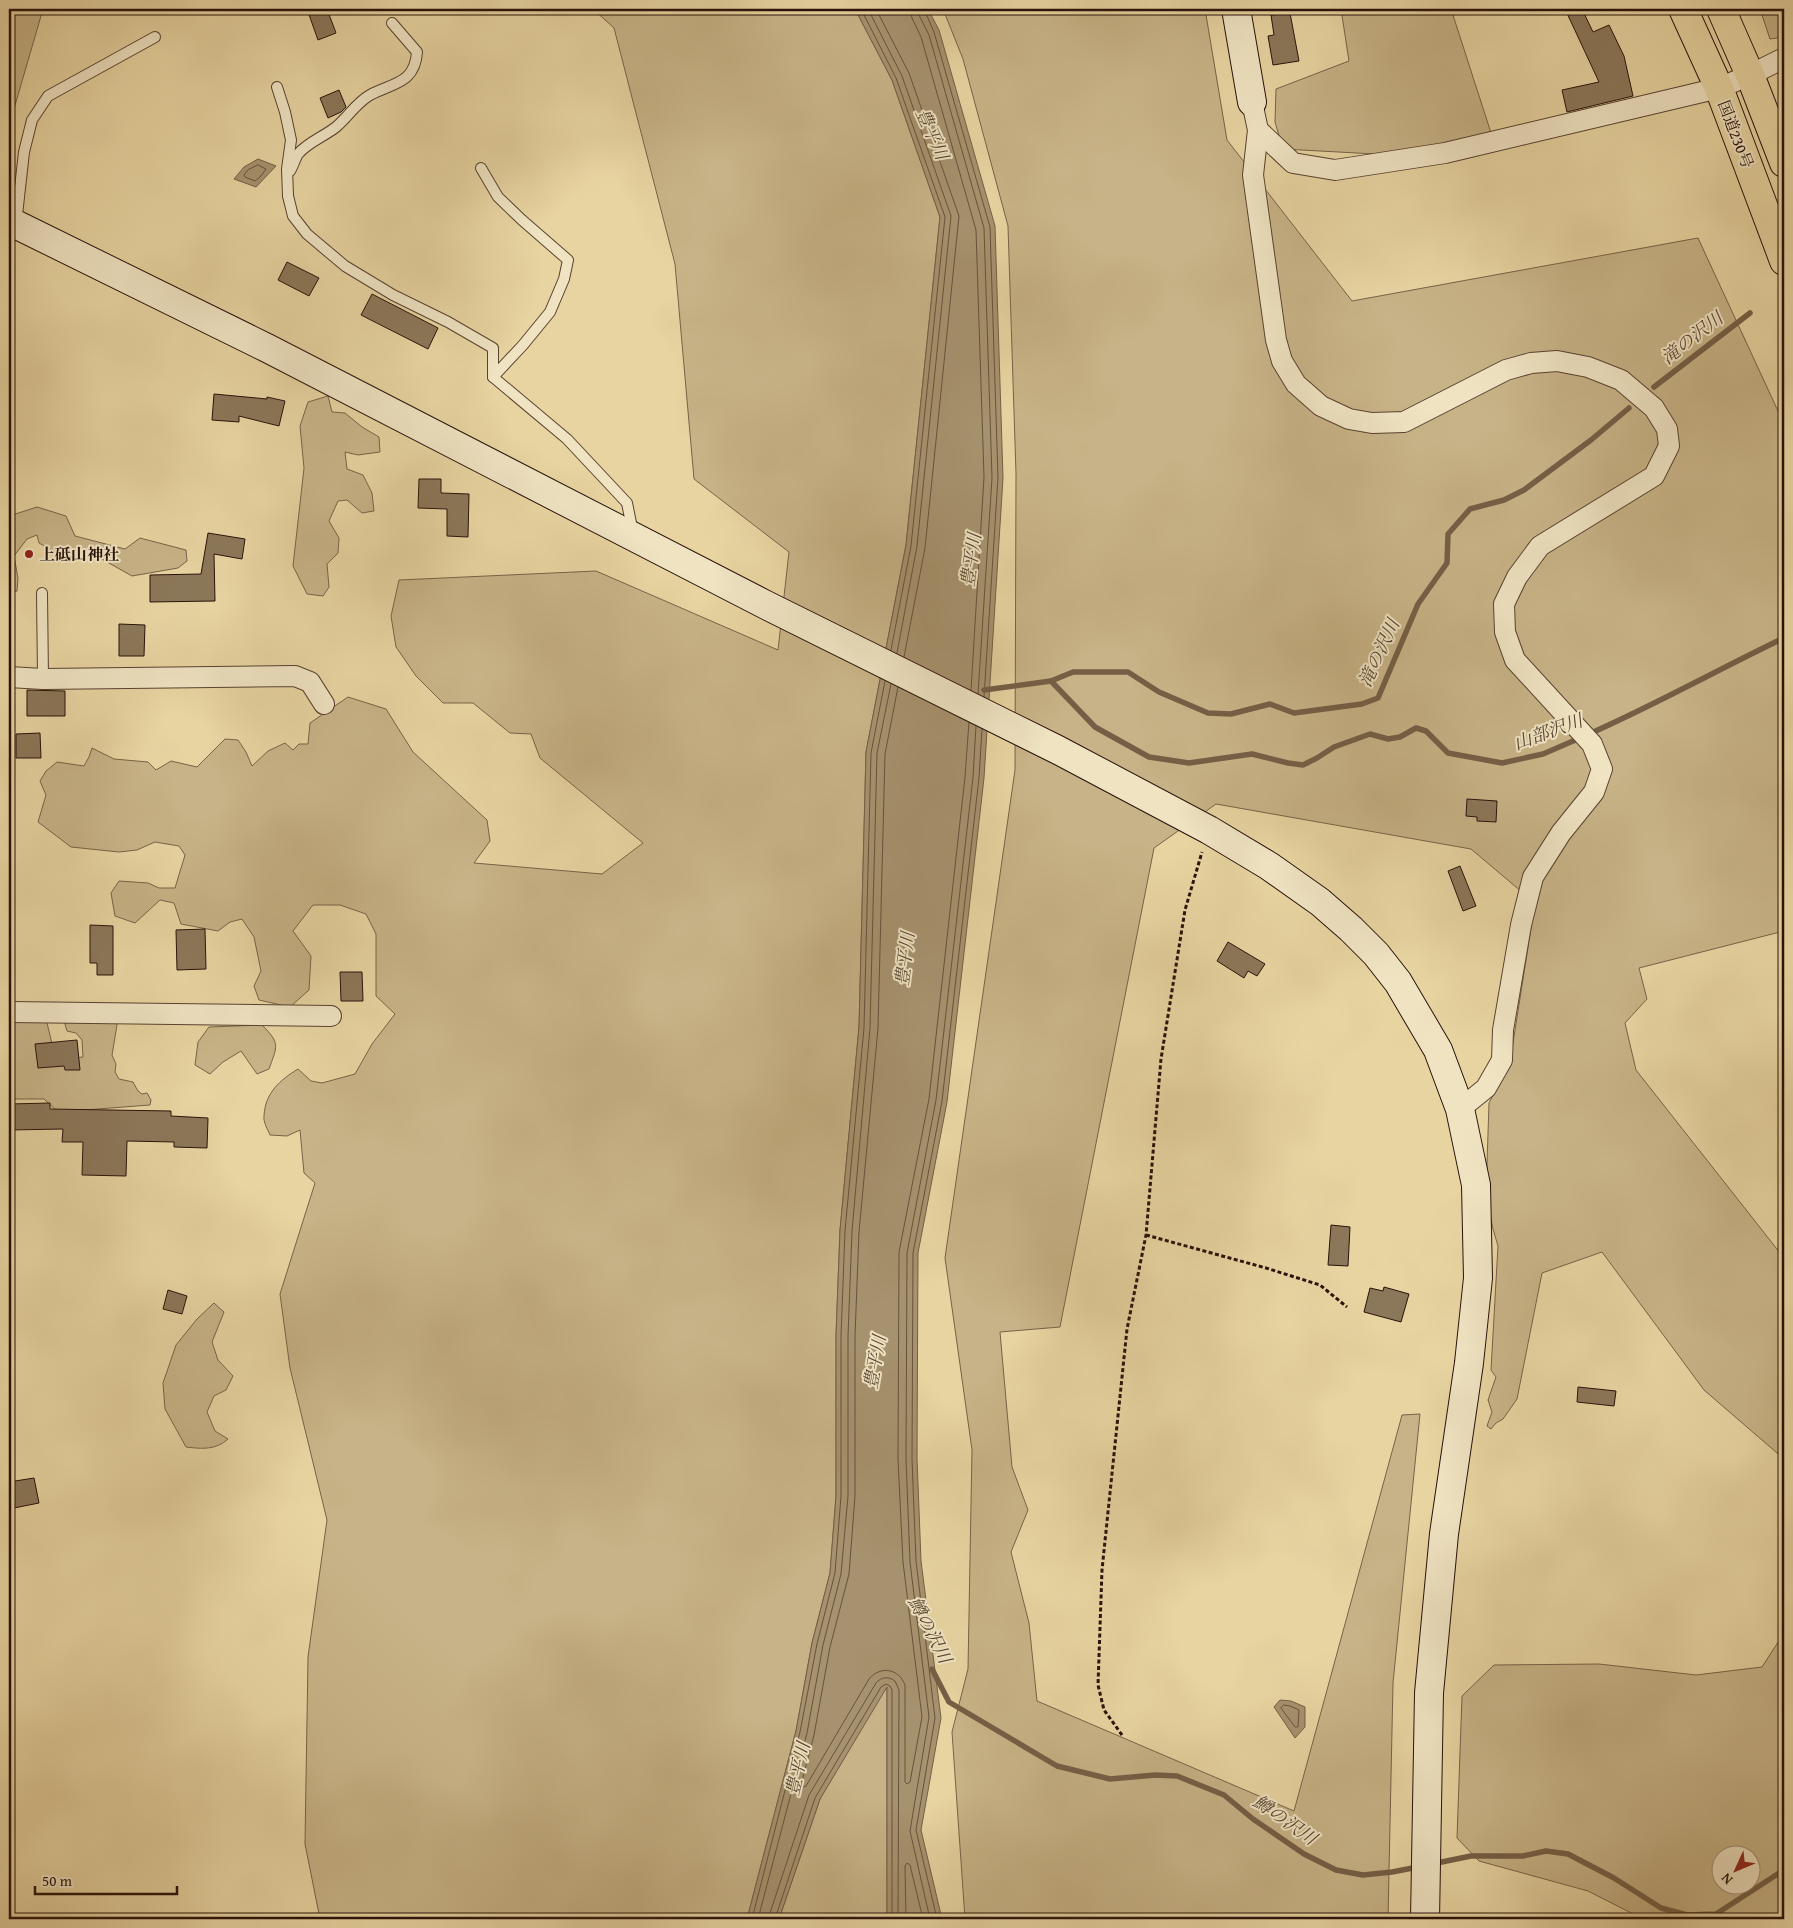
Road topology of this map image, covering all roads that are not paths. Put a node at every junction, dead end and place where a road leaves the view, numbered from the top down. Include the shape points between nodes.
1 (1236, 9) edge
2 (1683, 9) edge
3 (1721, 9) edge
4 (392, 23) dead end
5 (155, 36) dead end
6 (1784, 58) edge
7 (1750, 75) junction
8 (277, 87) dead end
9 (1718, 88) junction
10 (1252, 102) joint
11 (1258, 130) junction
12 (1784, 163) edge
13 (481, 168) dead end
14 (287, 177) junction
15 (12, 223) edge
16 (1784, 261) edge
17 (493, 377) junction
18 (634, 536) junction
19 (42, 593) dead end
20 (9, 677) edge
21 (43, 679) junction
22 (324, 704) dead end
23 (9, 1012) edge
24 (331, 1016) dead end
25 (1460, 1109) junction
26 (1425, 1917) edge

1 - 10 street
2 - 9 highway, 国道230号
3 - 7 highway
4 - 14 lane via 417,52 416,66 393,86 370,95 353,107 337,126 298,154
5 - 15 lane via 48,96 32,120
6 - 7 street
7 - 9 street
7 - 12 highway
8 - 14 lane via 291,140
9 - 11 street via 1445,153 1335,170 1293,163
9 - 16 highway, 国道230号
10 - 11 street
11 - 25 street via 1253,175 1276,340 1282,361 1296,384 1321,406 1349,419 1372,423 1404,422 1506,370 1531,362 1557,361 1588,367 1621,380 1654,408 1667,429 1669,446 1654,476 1540,546 1504,604 1505,632 1515,660 1587,738 1602,769 1594,792 1532,876 1506,1012 1502,1060 1486,1088
13 - 17 lane via 498,197 568,260 550,312
14 - 17 lane via 293,216 307,234 345,266 493,348
15 - 18 street via 276,353
17 - 18 lane via 567,439 627,503
18 - 25 street via 1058,750 1209,830 1269,866 1320,902 1376,954 1398,982 1438,1050
19 - 21 lane
20 - 21 street
21 - 22 street via 295,676 310,682
23 - 24 street
25 - 26 street via 1476,1185 1478,1278 1444,1534 1430,1683

